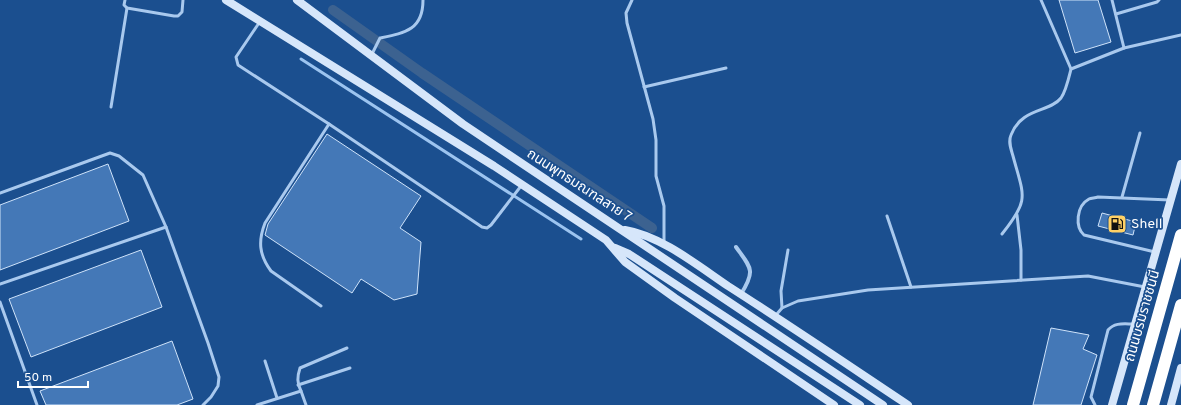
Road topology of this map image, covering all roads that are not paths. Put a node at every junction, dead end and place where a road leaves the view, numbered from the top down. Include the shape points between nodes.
1 (125, 0) edge
2 (182, 0) edge
3 (226, 0) edge
4 (297, 0) edge
5 (423, 0) edge
6 (632, 0) edge
7 (1041, 0) edge
8 (1112, 0) edge
9 (1159, 0) edge
10 (127, 8) junction
11 (1116, 14) junction
12 (260, 21) junction
13 (1181, 35) edge
14 (1124, 48) junction
15 (372, 57) junction
16 (726, 68) dead end
17 (1070, 69) junction
18 (644, 87) junction
19 (111, 107) dead end
20 (329, 124) junction
21 (1140, 133) dead end
22 (1181, 164) edge
23 (522, 184) junction
24 (0, 193) edge
25 (1122, 197) junction
26 (1170, 200) junction
27 (1017, 215) junction
28 (887, 216) dead end
29 (166, 227) junction
30 (622, 230) junction
31 (1002, 234) dead end
32 (1181, 235) edge
33 (664, 245) junction
34 (614, 247) junction
35 (736, 248) dead end
36 (788, 250) dead end
37 (1155, 252) junction
38 (1021, 280) junction
39 (0, 284) edge
40 (911, 287) junction
41 (1146, 287) junction
42 (741, 294) junction
43 (0, 302) edge
44 (1181, 305) edge
45 (321, 306) dead end
46 (782, 308) junction
47 (775, 316) junction
48 (1135, 324) junction
49 (347, 348) dead end
50 (265, 361) dead end
51 (350, 368) dead end
52 (1181, 368) edge
53 (298, 385) junction
54 (301, 391) junction
55 (277, 398) junction
56 (37, 405) edge
57 (203, 405) edge
58 (257, 405) edge
59 (306, 405) edge
60 (834, 405) edge
61 (860, 405) edge
62 (883, 405) edge
63 (908, 405) edge
64 (1095, 405) edge
65 (1112, 405) edge
66 (1133, 405) edge
67 (1153, 405) edge
68 (1171, 405) edge

1 - 10 lane via 124,5
2 - 10 lane via 182,12 178,16
3 - 12 main road
4 - 15 main road, ถนนพุทธมณฑลสาย 7
5 - 15 lane via 419,22 413,28 380,38
6 - 18 lane via 626,13 627,23
7 - 17 lane
8 - 11 lane
9 - 11 lane
10 - 19 lane
11 - 14 lane
12 - 20 lane via 236,57 238,65
12 - 23 main road
13 - 14 lane
14 - 17 lane
15 - 30 main road, ถนนพุทธมณฑลสาย 7 via 463,124
16 - 18 lane
17 - 27 lane via 1061,97 1029,114 1010,136 1009,144 1022,190 1021,207
18 - 33 lane via 656,140 656,176 664,206
20 - 23 lane via 482,227 487,228 491,225
20 - 45 lane via 265,224 259,242 271,271
21 - 25 lane
22 - 26 main road
23 - 34 main road
24 - 29 lane via 110,153 119,156 143,175
25 - 26 lane
25 - 37 lane via 1089,199 1081,210 1077,223 1079,230 1084,236
26 - 37 main road
27 - 31 lane
27 - 38 lane
28 - 40 lane
29 - 39 lane
29 - 57 lane via 219,377 218,386
30 - 33 main road via 641,233
30 - 62 main road, ถนนพุทธมณฑลสาย 7
32 - 66 highway, ถนนบรมราชชนนี
33 - 42 main road
34 - 60 main road via 625,262 637,271
34 - 61 main road via 629,254
35 - 42 street via 750,270 750,280
36 - 46 lane via 781,291
37 - 41 main road
38 - 40 lane
38 - 41 lane via 1088,276
40 - 46 lane via 868,290 798,301
41 - 48 main road
42 - 47 main road
43 - 56 lane
44 - 67 highway
46 - 47 lane
47 - 63 main road
48 - 64 lane via 1118,324 1108,330 1091,397
48 - 65 main road
49 - 53 lane via 300,368
50 - 55 lane
51 - 53 lane
52 - 68 main road
53 - 54 lane
54 - 55 lane
54 - 59 lane
55 - 58 lane

